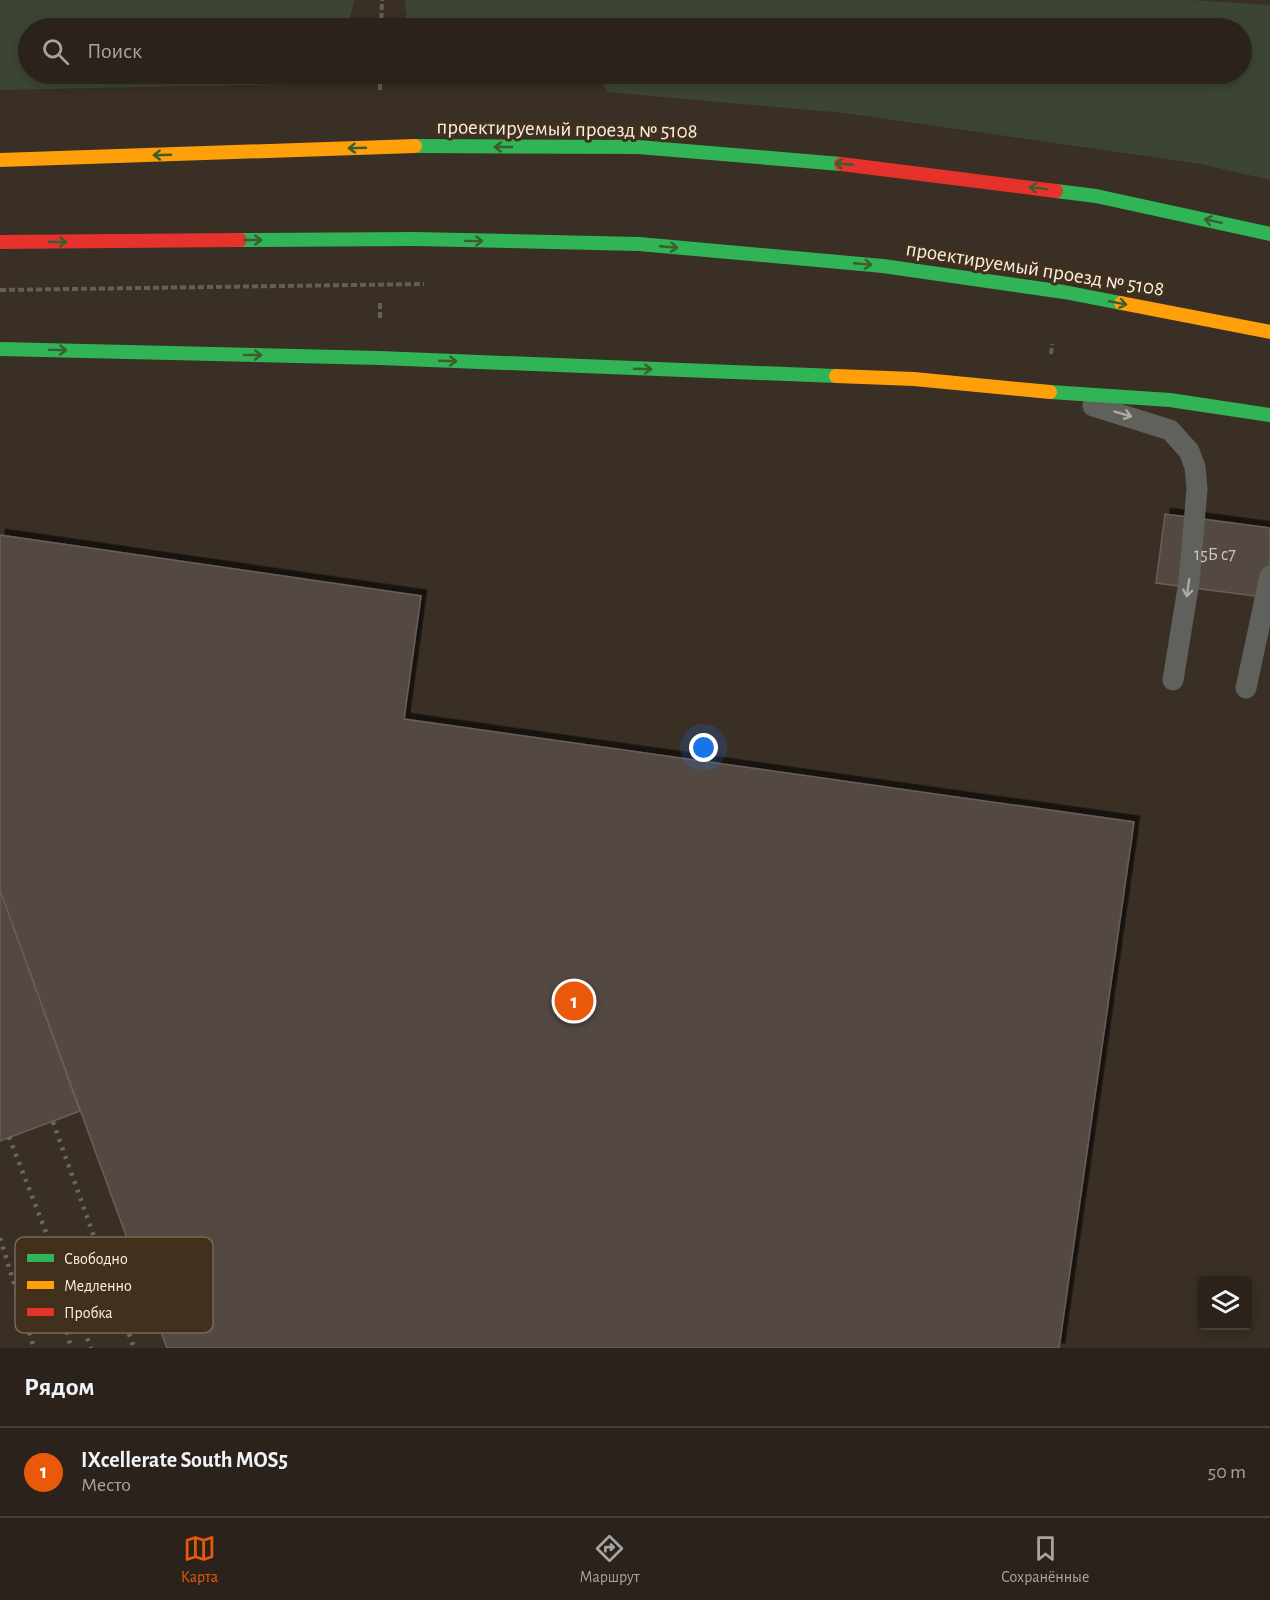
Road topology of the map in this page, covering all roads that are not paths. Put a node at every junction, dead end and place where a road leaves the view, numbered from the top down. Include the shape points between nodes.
1 (0, 160) edge
2 (1270, 234) edge
3 (0, 242) edge
4 (1270, 332) edge
5 (0, 349) edge
6 (1047, 392) junction
7 (1270, 415) edge
8 (1270, 576) edge
9 (1173, 680) dead end
10 (1246, 688) dead end

2 -> 1 main road, проектируемый проезд № 5108, bridge via 1096,196 868,166 638,147 415,146
3 -> 4 main road, проектируемый проезд № 5108, bridge via 415,239 639,244 883,266 1064,292
5 -> 6 main road via 380,358 879,378
6 - 7 main road via 1170,400
6 -> 9 lane via 1170,430 1189,451 1197,489 1189,582
8 - 10 lane

